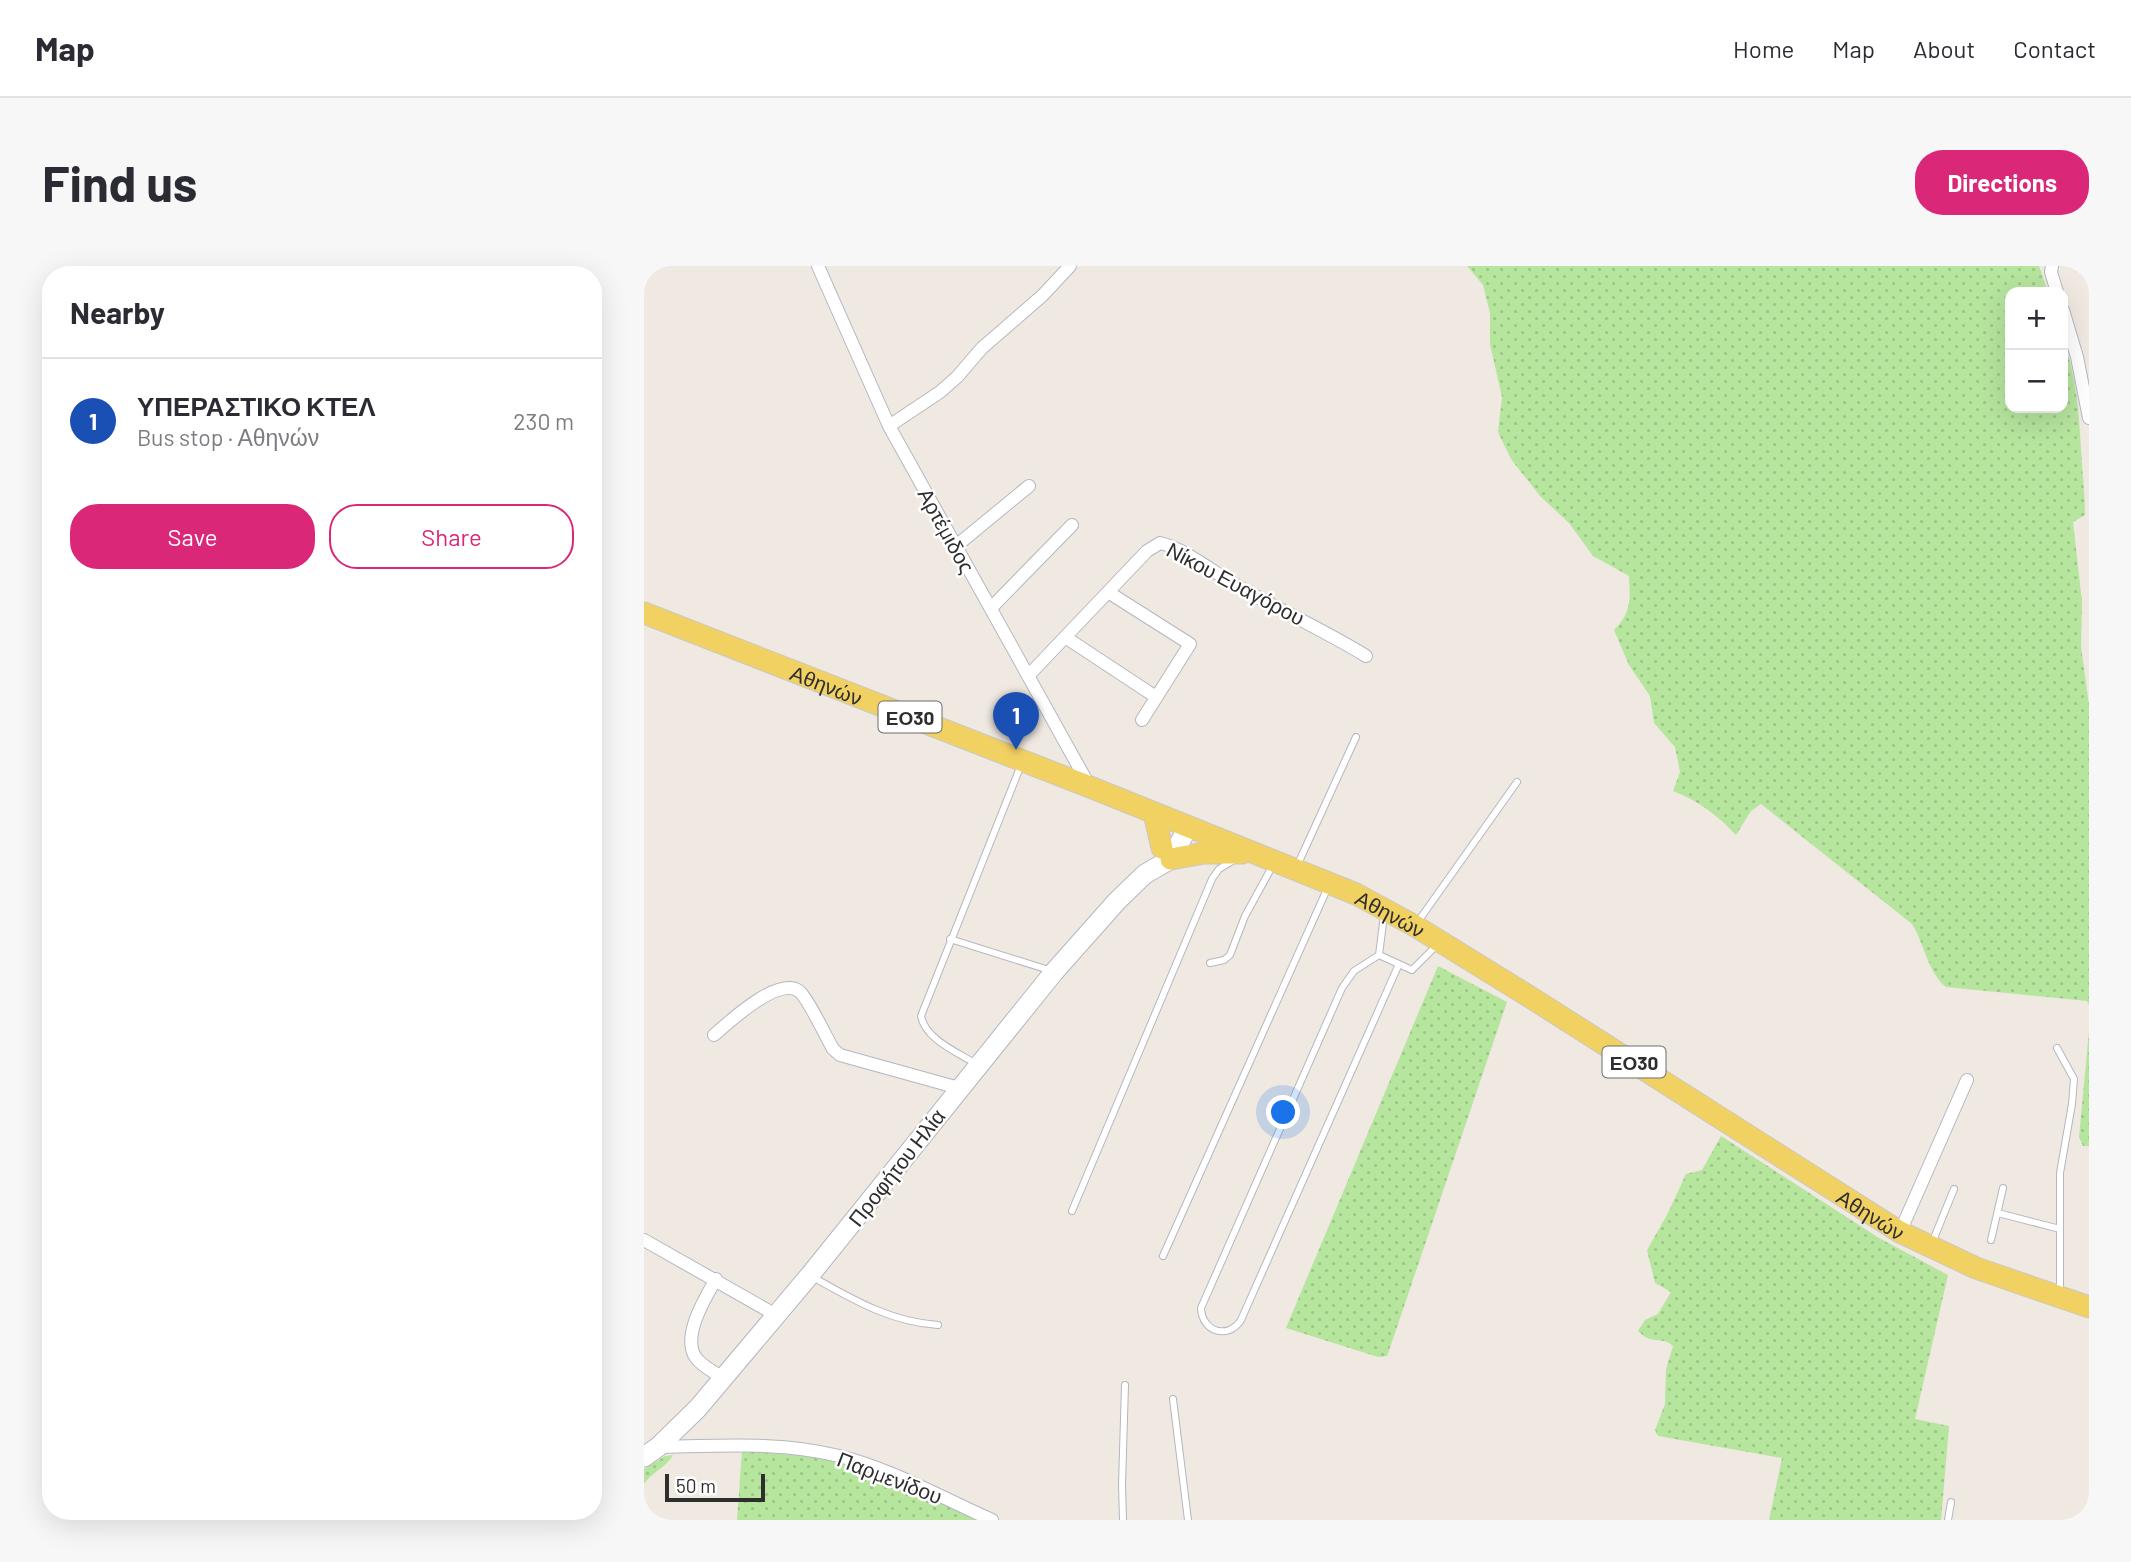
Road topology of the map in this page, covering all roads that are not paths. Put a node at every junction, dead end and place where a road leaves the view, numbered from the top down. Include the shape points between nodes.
1 (818, 266) edge
2 (1070, 266) edge
3 (2052, 266) edge
4 (2056, 287) edge
5 (2068, 327) edge
6 (2089, 418) edge
7 (889, 426) junction
8 (1030, 486) dead end
9 (1072, 525) dead end
10 (956, 547) junction
11 (1108, 592) junction
12 (991, 608) junction
13 (644, 613) edge
14 (1065, 638) junction
15 (1366, 656) dead end
16 (1028, 676) junction
17 (1156, 696) junction
18 (1142, 720) dead end
19 (1356, 737) dead end
20 (1023, 761) junction
21 (1517, 782) dead end
22 (1090, 787) junction
23 (1154, 813) junction
24 (1182, 825) junction
25 (1254, 853) junction
26 (1167, 854) junction
27 (1286, 864) junction
28 (1331, 882) junction
29 (1384, 909) junction
30 (1415, 926) junction
31 (950, 939) junction
32 (1441, 942) junction
33 (1379, 955) junction
34 (1210, 963) dead end
35 (1399, 964) junction
36 (1054, 972) junction
37 (714, 1035) dead end
38 (2057, 1048) dead end
39 (977, 1065) junction
40 (1967, 1080) dead end
41 (959, 1088) junction
42 (2003, 1188) dead end
43 (1954, 1189) dead end
44 (1072, 1211) dead end
45 (1998, 1213) junction
46 (2060, 1229) junction
47 (1900, 1233) junction
48 (644, 1240) edge
49 (1991, 1240) dead end
50 (1930, 1247) junction
51 (1163, 1256) dead end
52 (810, 1275) junction
53 (716, 1279) junction
54 (2060, 1298) junction
55 (2089, 1307) edge
56 (776, 1315) junction
57 (938, 1325) dead end
58 (723, 1378) junction
59 (1125, 1385) dead end
60 (1173, 1399) dead end
61 (651, 1452) edge
62 (1951, 1502) dead end
63 (992, 1520) edge
64 (1123, 1520) edge
65 (1188, 1520) edge
66 (1948, 1520) edge

1 - 7 street, Αρτέμιδος
2 - 7 street via 957,377
3 - 4 street
5 - 6 street
7 - 10 street, Αρτέμιδος
8 - 10 street
9 - 12 street
10 - 12 street, Αρτέμιδος
11 - 14 street, Νίκου Ευαγόρου
11 - 15 street, Νίκου Ευαγόρου via 1151,547 1162,543
11 - 17 street via 1190,644
12 - 16 street, Αρτέμιδος
13 - 20 main road, Αθηνών / ΕΟ30
14 - 16 street, Νίκου Ευαγόρου
14 - 17 street
16 - 22 street, Αρτέμιδος
17 - 18 street
19 - 27 lane
20 - 22 main road, Αθηνών / ΕΟ30
20 - 31 lane
21 - 30 lane
22 - 23 main road, Αθηνών / ΕΟ30
23 - 24 main road, Αθηνών / ΕΟ30
23 - 26 main road
24 - 25 main road, Αθηνών / ΕΟ30
24 - 26 street
25 - 26 main road
25 - 27 main road, Αθηνών / ΕΟ30
25 - 44 lane via 1227,863 1212,879
26 - 36 street, Προφήτου Ηλία via 1117,901
27 - 28 main road, Αθηνών / ΕΟ30
27 - 34 lane via 1245,916 1230,955
28 - 29 main road, Αθηνών / ΕΟ30
28 - 51 lane
29 - 30 main road, Αθηνών / ΕΟ30
29 - 33 lane
30 - 32 main road, Αθηνών / ΕΟ30
31 - 36 lane
31 - 39 lane via 920,1016 922,1026
32 - 35 lane via 1412,970
32 - 47 main road, Αθηνών / ΕΟ30
33 - 35 lane
33 - 35 lane via 1354,971 1342,988 1223,1257 1201,1308 1205,1324 1214,1331 1227,1332 1241,1320
36 - 39 street, Προφήτου Ηλία
37 - 41 street via 764,998 778,990 794,989 804,997 832,1049 840,1055
38 - 46 lane via 2074,1079 2060,1173
39 - 41 street, Προφήτου Ηλία
40 - 47 street
41 - 52 street, Προφήτου Ηλία
42 - 45 lane
43 - 50 lane
45 - 46 lane
45 - 49 lane
46 - 54 lane
47 - 50 main road, Αθηνών / ΕΟ30
48 - 53 street
50 - 54 main road, Αθηνών / ΕΟ30
52 - 56 street, Προφήτου Ηλία
52 - 57 lane via 871,1309 914,1324
53 - 56 street
53 - 58 street via 699,1308 691,1346 695,1357
54 - 55 main road, Αθηνών / ΕΟ30
56 - 58 street, Προφήτου Ηλία
58 - 61 street, Προφήτου Ηλία
59 - 64 lane
60 - 65 lane
61 - 63 street, Παρμενίδου via 765,1447 840,1456
62 - 66 lane

